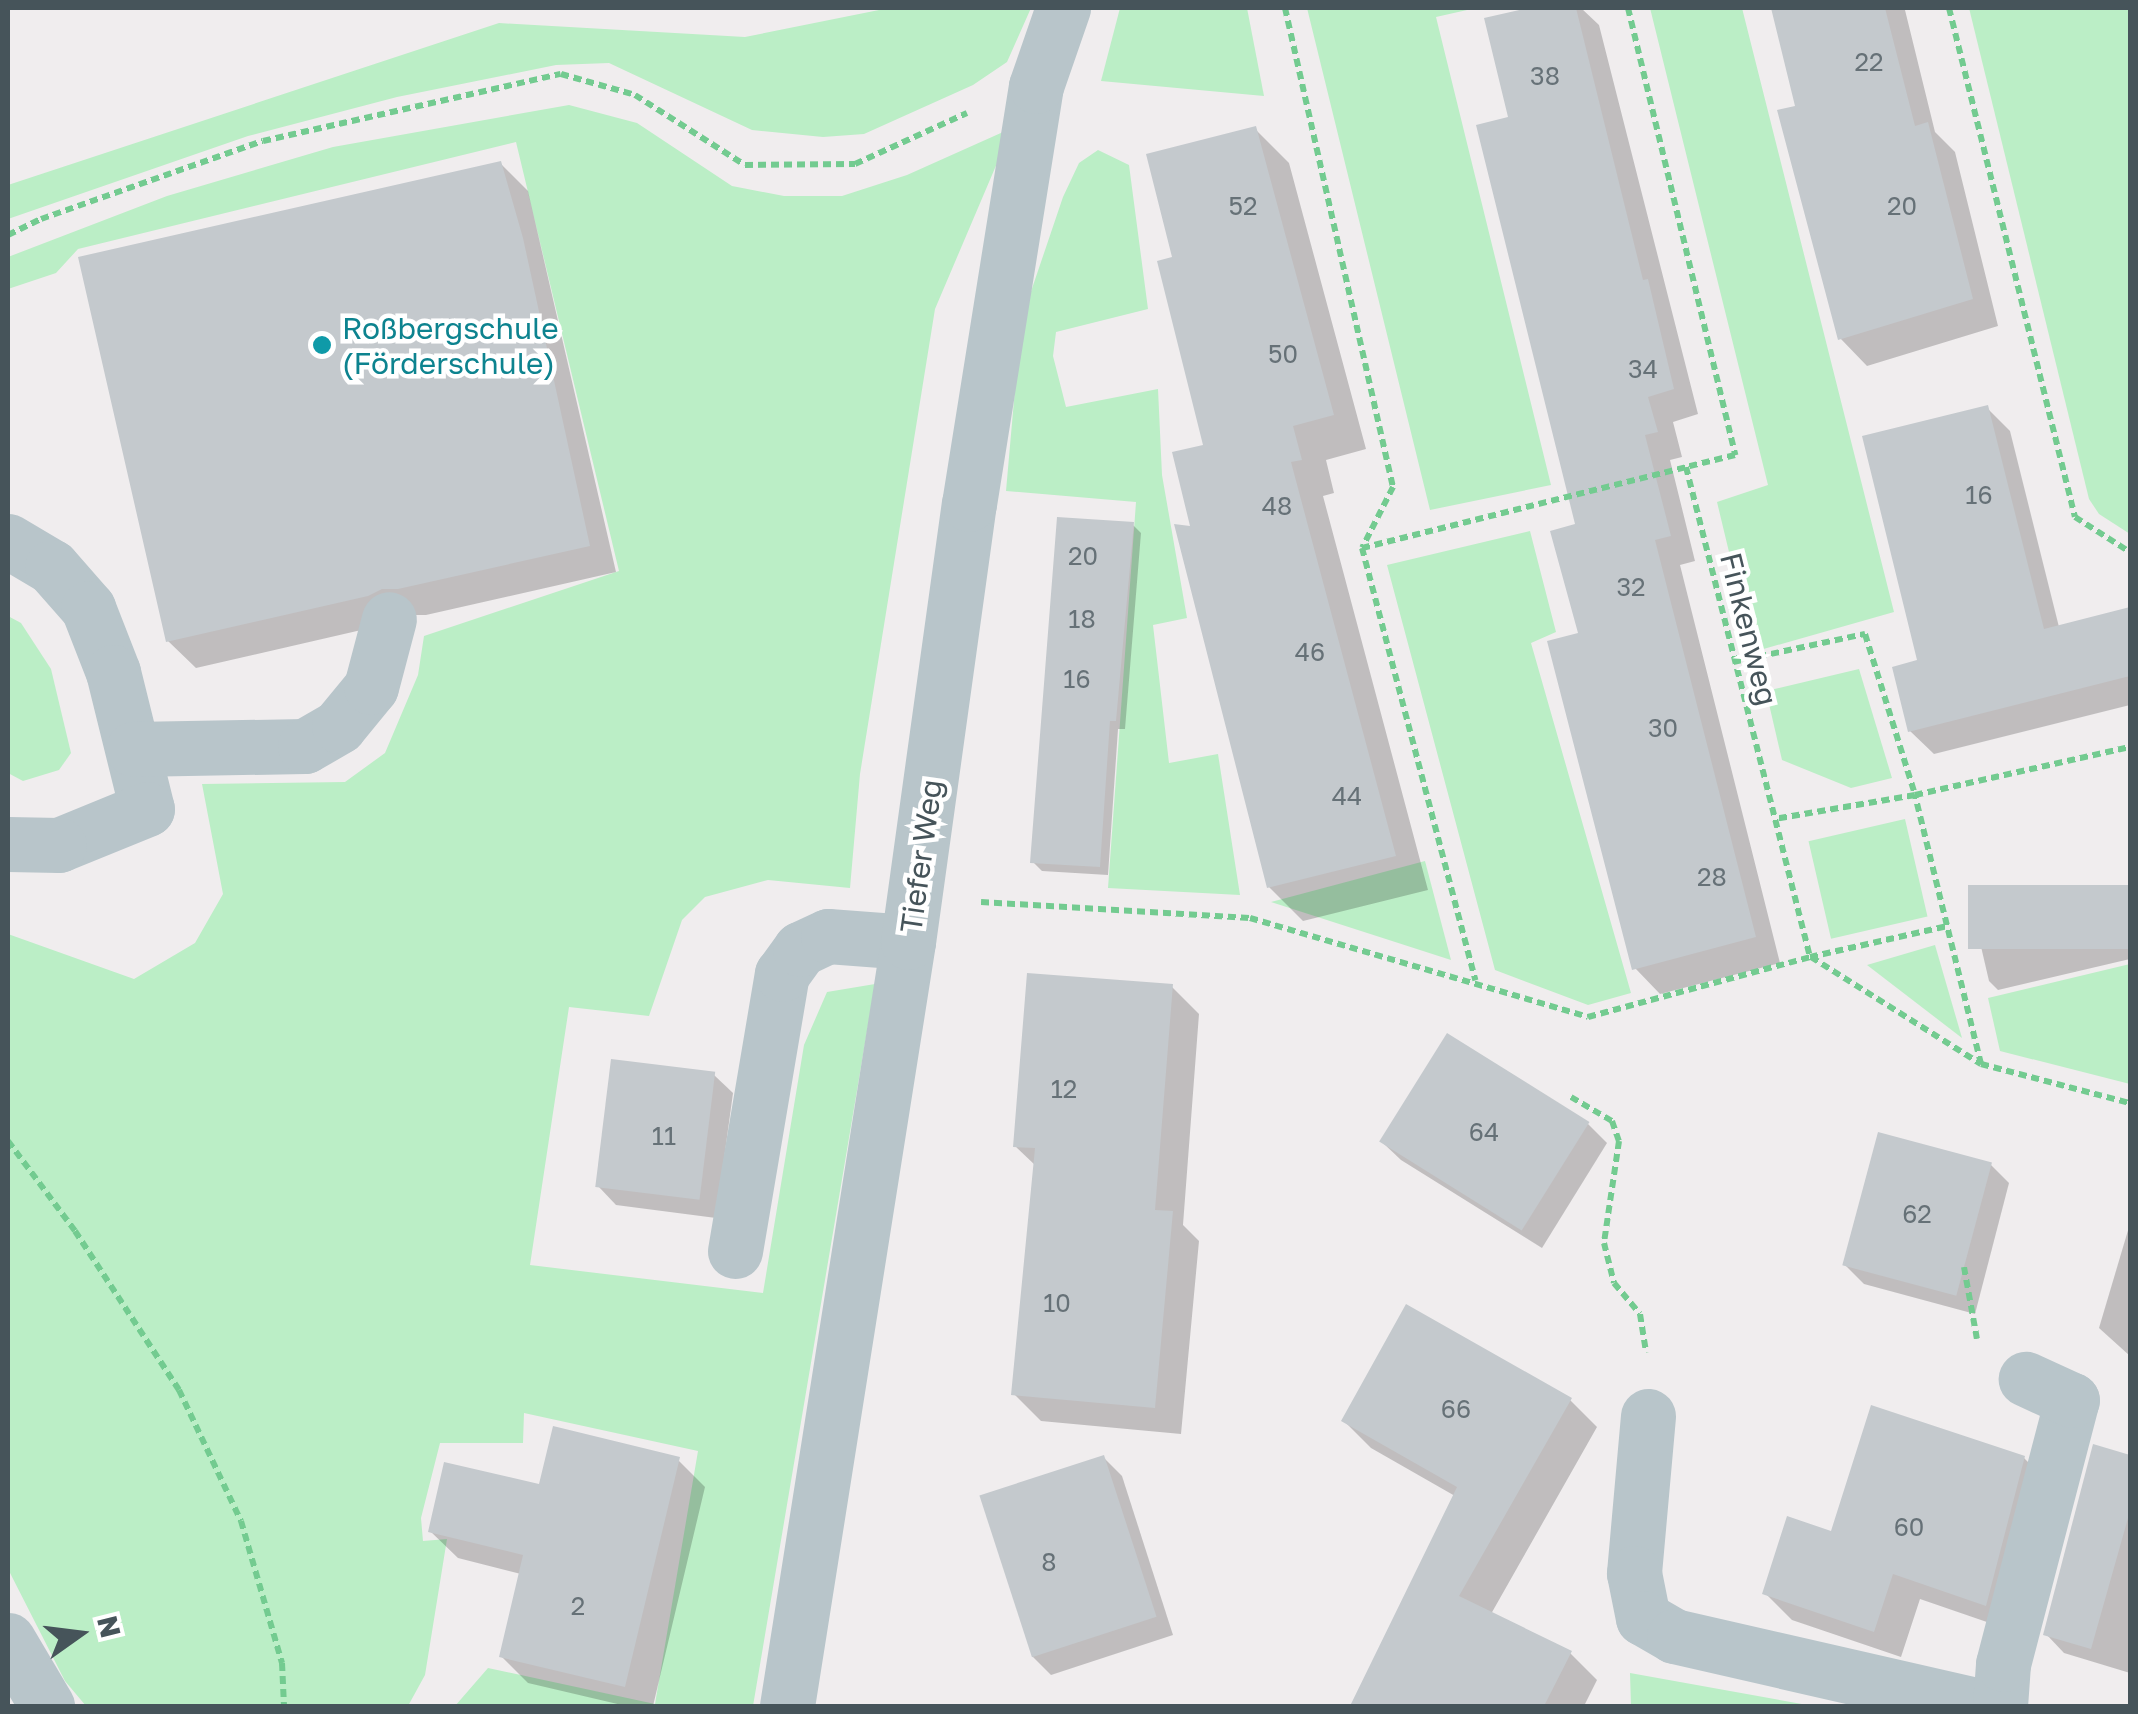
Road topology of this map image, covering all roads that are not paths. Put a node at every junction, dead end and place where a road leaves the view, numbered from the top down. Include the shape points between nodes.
1 (1063, 8) edge
2 (8, 542) edge
3 (389, 619) dead end
4 (134, 749) junction
5 (8, 844) edge
6 (912, 920) junction
7 (735, 1250) dead end
8 (2026, 1379) dead end
9 (1648, 1416) road end
10 (8, 1640) edge
11 (48, 1706) edge
12 (788, 1706) edge
13 (1979, 1706) edge
14 (2000, 1706) edge

1 - 6 street, Tiefer Weg via 1036,86
2 - 4 street via 52,568 88,608
3 - 4 street via 371,687 338,726 305,746
4 - 5 street via 147,810 59,844
6 - 7 street via 828,936 800,949 782,974
6 - 12 street, Tiefer Weg
8 - 14 street via 2072,1400 2003,1664
9 - 13 street via 1634,1573 1642,1618 1674,1636
10 - 11 street

